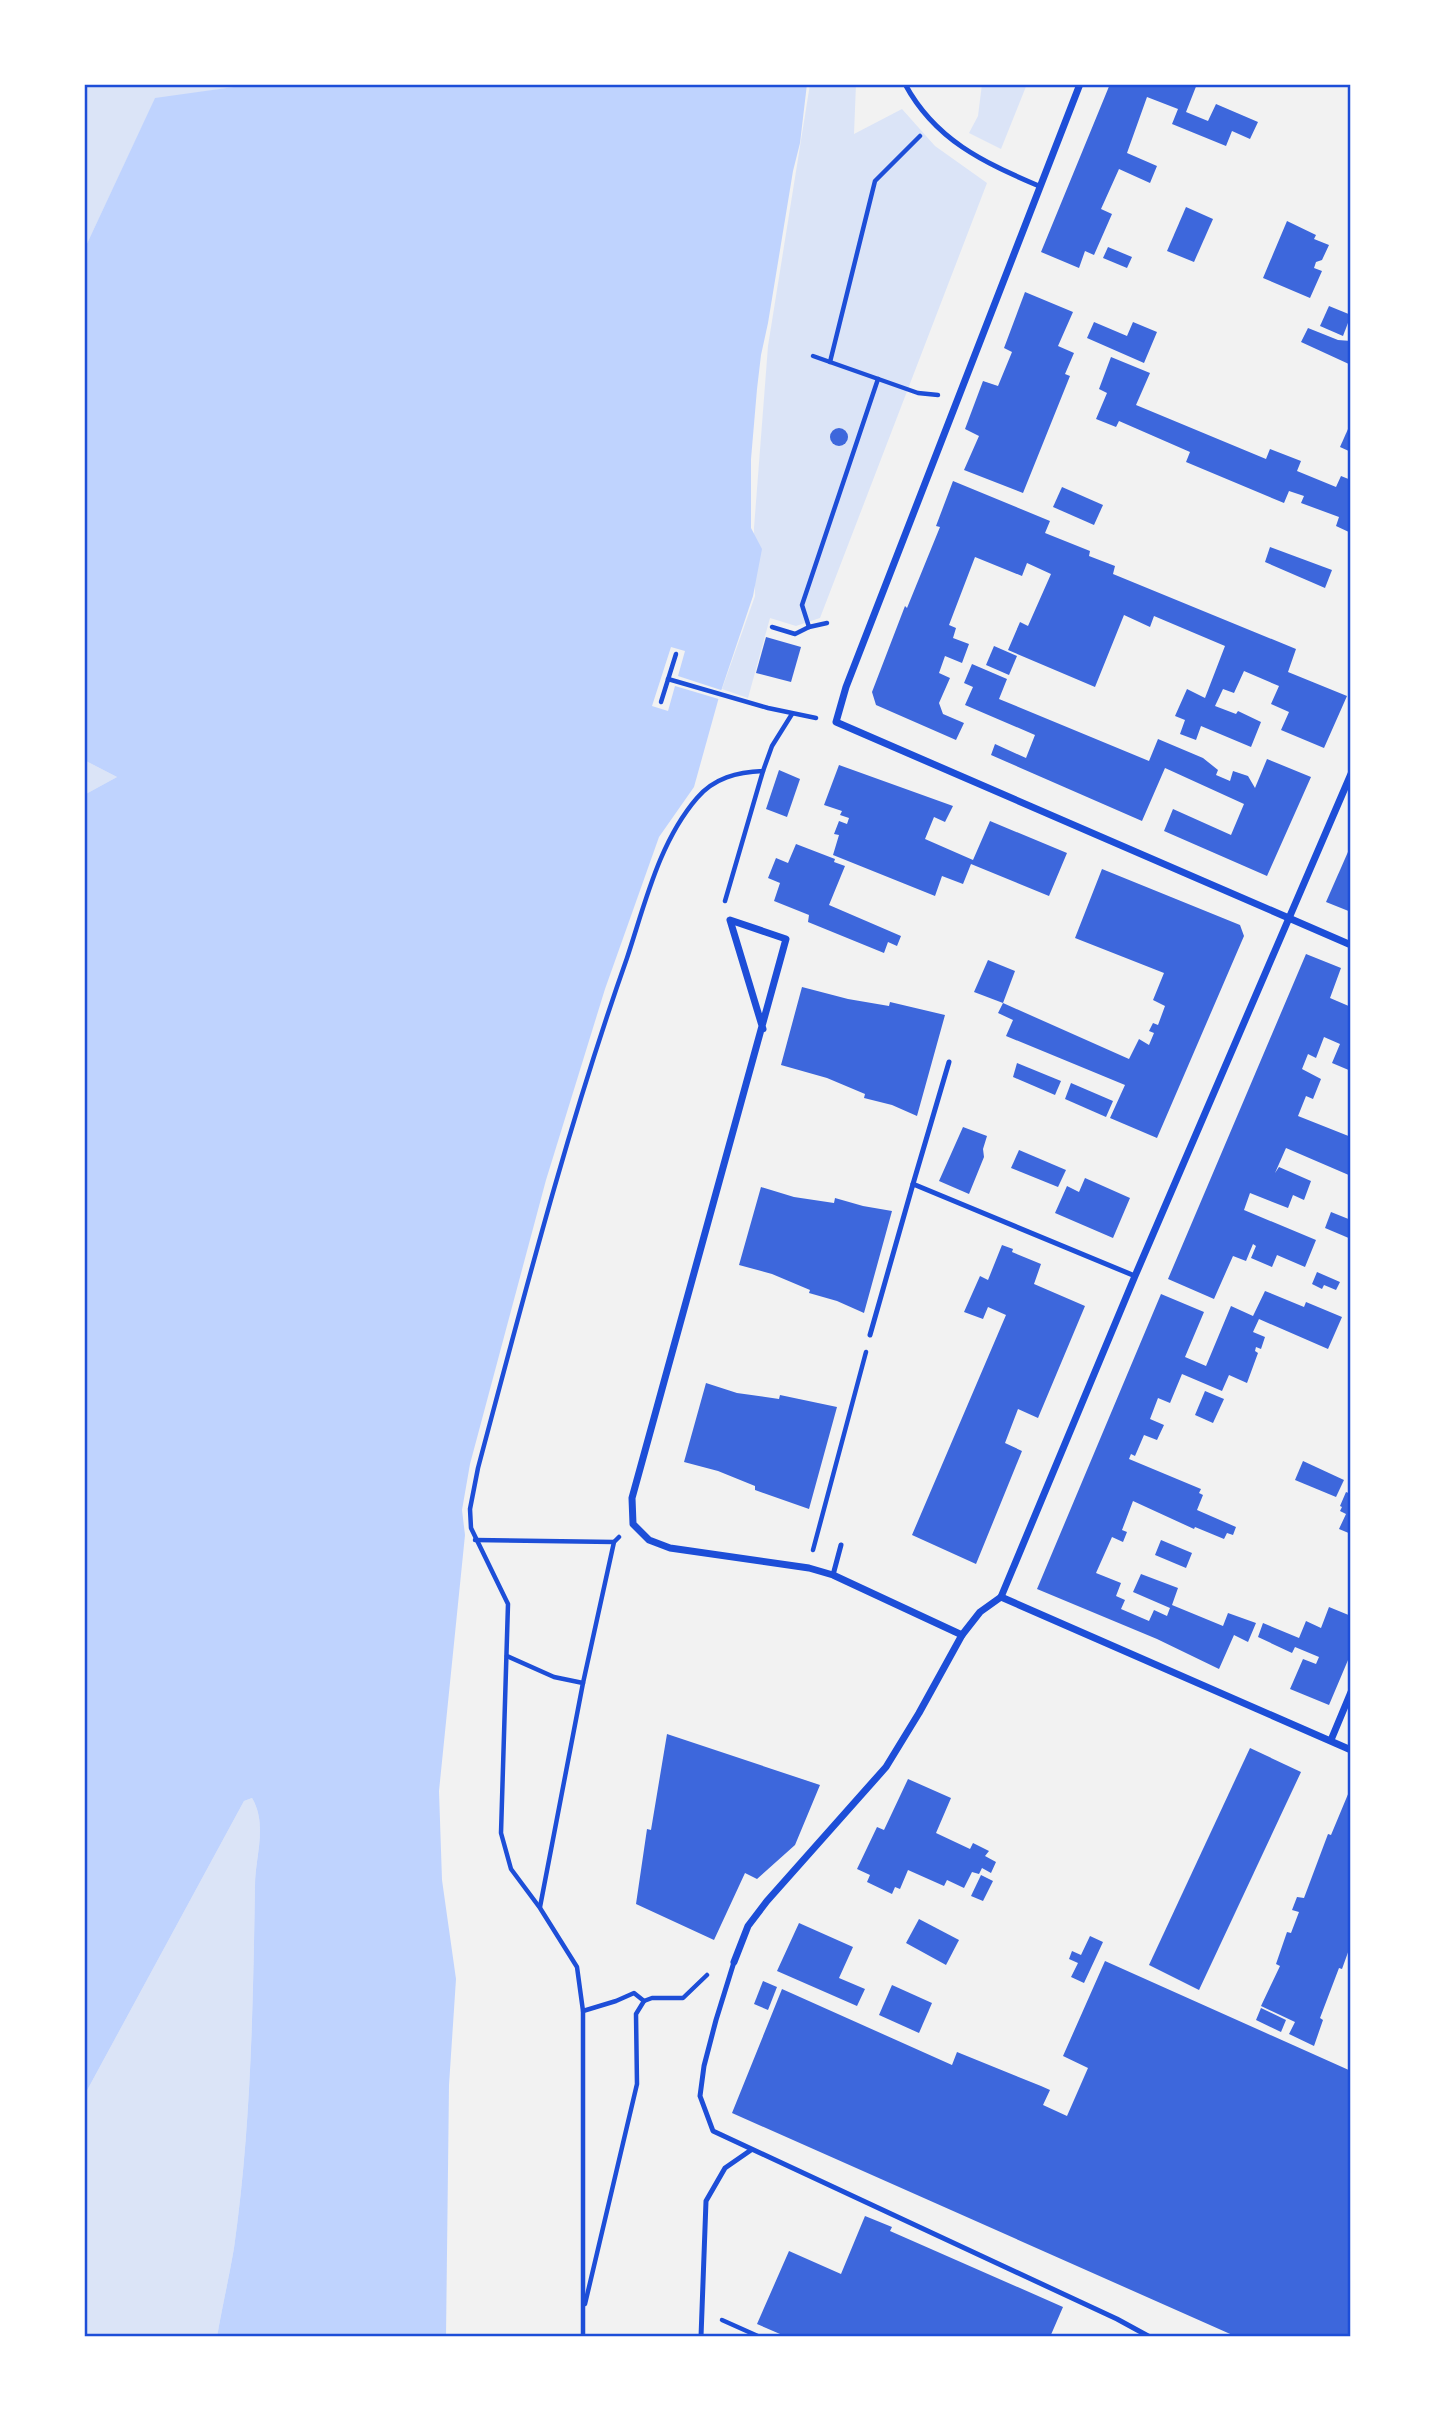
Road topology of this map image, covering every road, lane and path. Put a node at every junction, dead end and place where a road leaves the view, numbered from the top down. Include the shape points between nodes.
1 (905, 84) edge
2 (1080, 84) edge
3 (933, 124) junction
4 (1039, 186) junction
5 (813, 356) dead end
6 (830, 362) junction
7 (878, 379) junction
8 (958, 397) junction
9 (827, 623) dead end
10 (772, 627) dead end
11 (809, 627) junction
12 (676, 654) dead end
13 (668, 679) junction
14 (661, 702) dead end
15 (763, 771) junction
16 (1351, 774) edge
17 (1290, 919) junction
18 (730, 920) junction
19 (1351, 945) edge
20 (763, 1029) junction
21 (949, 1062) dead end
22 (913, 1184) junction
23 (1135, 1276) junction
24 (870, 1335) joint
25 (633, 1524) junction
26 (475, 1540) junction
27 (614, 1542) junction
28 (841, 1545) dead end
29 (809, 1568) junction
30 (833, 1575) junction
31 (1001, 1597) junction
32 (961, 1635) junction
33 (508, 1656) junction
34 (583, 1683) junction
35 (1351, 1692) edge
36 (1331, 1740) junction
37 (1351, 1750) edge
38 (540, 1908) junction
39 (737, 1950) junction
40 (734, 1962) joint
41 (644, 2001) junction
42 (583, 2011) junction
43 (751, 2150) junction
44 (701, 2311) junction
45 (582, 2314) junction
46 (583, 2337) edge
47 (701, 2337) edge
48 (760, 2337) edge
49 (1150, 2337) edge

1 - 3 lane
2 - 4 street
3 - 4 lane via 969,153
3 - 6 path via 875,181
4 - 8 street
5 - 6 path
6 - 7 path
7 - 8 path via 918,393
7 - 11 path via 802,605
8 - 17 street via 836,722
9 - 11 path
10 - 11 path via 796,634
12 - 13 path
13 - 14 path
13 - 15 path via 792,714
15 - 18 path via 725,899
15 - 26 path via 724,776 697,797 667,844 555,1182 478,1468 470,1509
16 - 17 street
17 - 19 street
17 - 23 street
18 - 20 street
18 - 20 street via 786,939
20 - 25 street via 632,1498
21 - 22 lane
22 - 23 lane
22 - 24 lane
23 - 31 street
24 - 29 path
25 - 27 path
25 - 29 street via 649,1540 670,1548
26 - 27 path
26 - 33 path via 508,1604
27 - 34 path
28 - 30 lane
29 - 30 street
30 - 32 street
31 - 32 street via 980,1612
31 - 36 street
32 - 39 street via 886,1767 767,1901
33 - 34 path via 554,1677
33 - 38 path via 501,1833 511,1869
34 - 38 path
35 - 36 street
36 - 37 street
38 - 42 path via 577,1967
39 - 40 street
39 - 41 path via 683,1998
40 - 43 lane via 704,2066 700,2096 713,2131
41 - 42 path via 634,1993
41 - 45 path via 636,2014 637,2084
42 - 45 path
43 - 44 lane via 724,2168 706,2201
43 - 49 lane
44 - 47 lane
44 - 48 path
45 - 46 path

